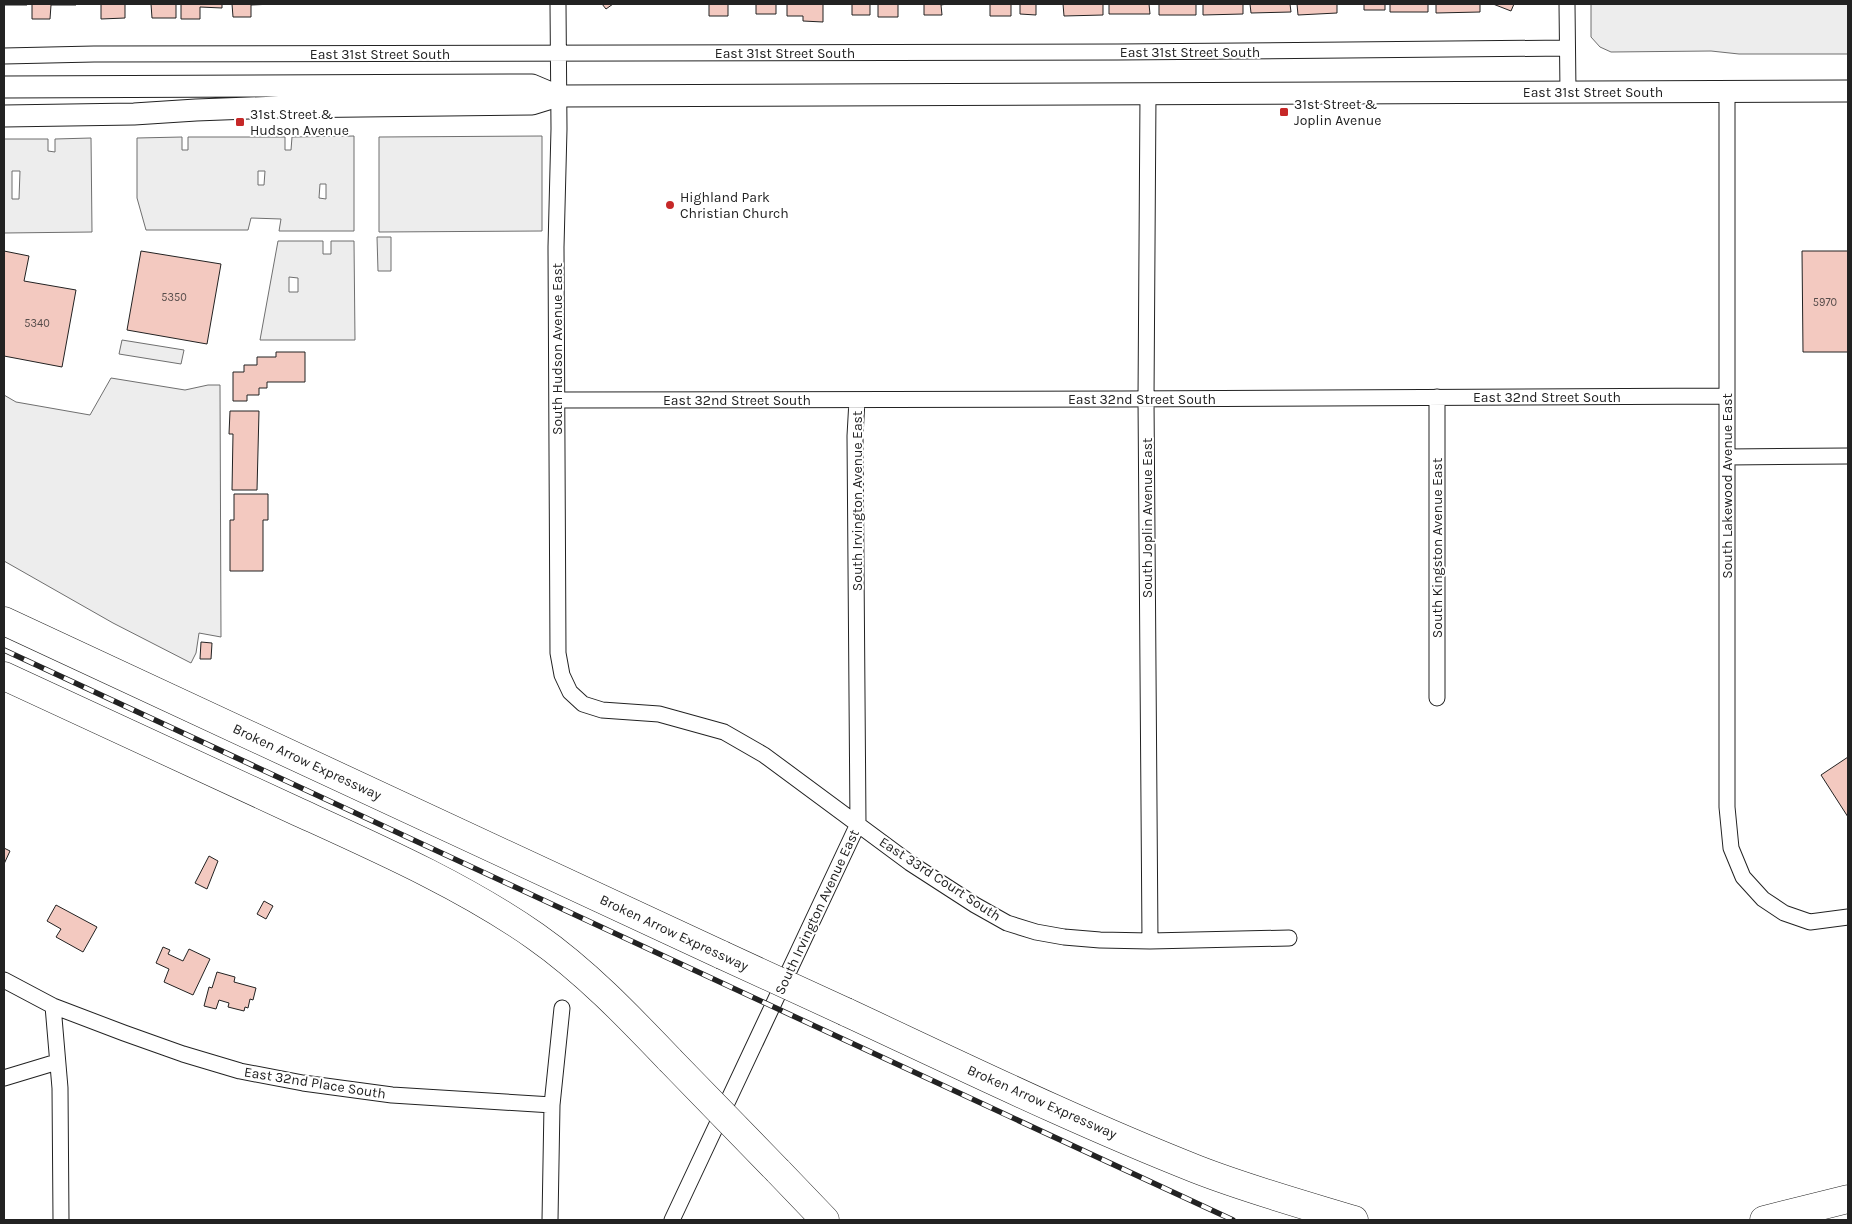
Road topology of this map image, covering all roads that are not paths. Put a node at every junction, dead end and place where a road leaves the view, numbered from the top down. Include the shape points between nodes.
1 (558, 4) edge
2 (1567, 4) edge
3 (1567, 48) junction
4 (559, 53) junction
5 (4, 56) edge
6 (4, 87) edge
7 (1848, 91) edge
8 (1568, 92) junction
9 (1727, 92) junction
10 (1148, 94) junction
11 (558, 96) junction
12 (4, 116) edge
13 (1727, 396) junction
14 (1437, 397) junction
15 (1146, 399) junction
16 (557, 400) junction
17 (857, 400) junction
18 (1848, 456) edge
19 (1727, 457) junction
20 (4, 621) edge
21 (4, 676) edge
22 (570, 692) joint
23 (1437, 698) dead end
24 (858, 824) junction
25 (1848, 917) edge
26 (1289, 938) dead end
27 (1150, 941) junction
28 (4, 980) edge
29 (53, 1006) junction
30 (562, 1008) dead end
31 (57, 1062) junction
32 (4, 1078) edge
33 (552, 1105) junction
34 (1848, 1199) edge
35 (61, 1220) edge
36 (550, 1220) edge
37 (672, 1220) edge
38 (825, 1220) edge
39 (1354, 1220) edge
40 (1764, 1220) edge

1 - 4 street, South Hudson Avenue East
2 - 3 street
3 - 4 street, East 31st Street South
3 - 8 street
4 - 5 street, East 31st Street South
4 - 11 street, South Hudson Avenue East
6 - 11 main road, East 31st Street South via 532,85
7 - 9 main road, East 31st Street South
8 - 9 main road, East 31st Street South
8 - 10 main road, East 31st Street South
9 - 13 street, South Lakewood Avenue East
10 - 11 main road, East 31st Street South
10 - 15 street, South Joplin Avenue East
11 - 12 main road, East 31st Street South via 532,104 289,107
11 - 16 street, South Hudson Avenue East
13 - 14 street, East 32nd Street South
13 - 19 street, South Lakewood Avenue East
14 - 15 street, East 32nd Street South
14 - 23 street, South Kingston Avenue East
15 - 17 street, East 32nd Street South
15 - 27 street, South Joplin Avenue East
16 - 17 street, East 32nd Street South
16 - 22 street, South Hudson Avenue East via 558,653 562,675
17 - 24 street, South Irvington Avenue East
18 - 19 street
19 - 25 street, South Lakewood Avenue East via 1726,807 1732,848 1743,877 1763,899 1784,913 1810,922
20 - 39 highway, Broken Arrow Expressway, bridge via 1107,1132 1197,1169
21 - 38 highway, bridge via 431,875 535,936 627,1015
22 - 24 street, East 33rd Court South via 583,704 602,710 659,714 724,732 764,755
24 - 27 street, East 33rd Court South via 910,863 1007,923 1064,937
24 - 37 street, South Irvington Avenue East
26 - 27 street, East 33rd Court South
28 - 29 street, East 32nd Place South
29 - 31 street
29 - 33 street, East 32nd Place South via 183,1054 240,1071 392,1095
30 - 33 street
31 - 32 street
31 - 35 street
33 - 36 street
34 - 40 highway

